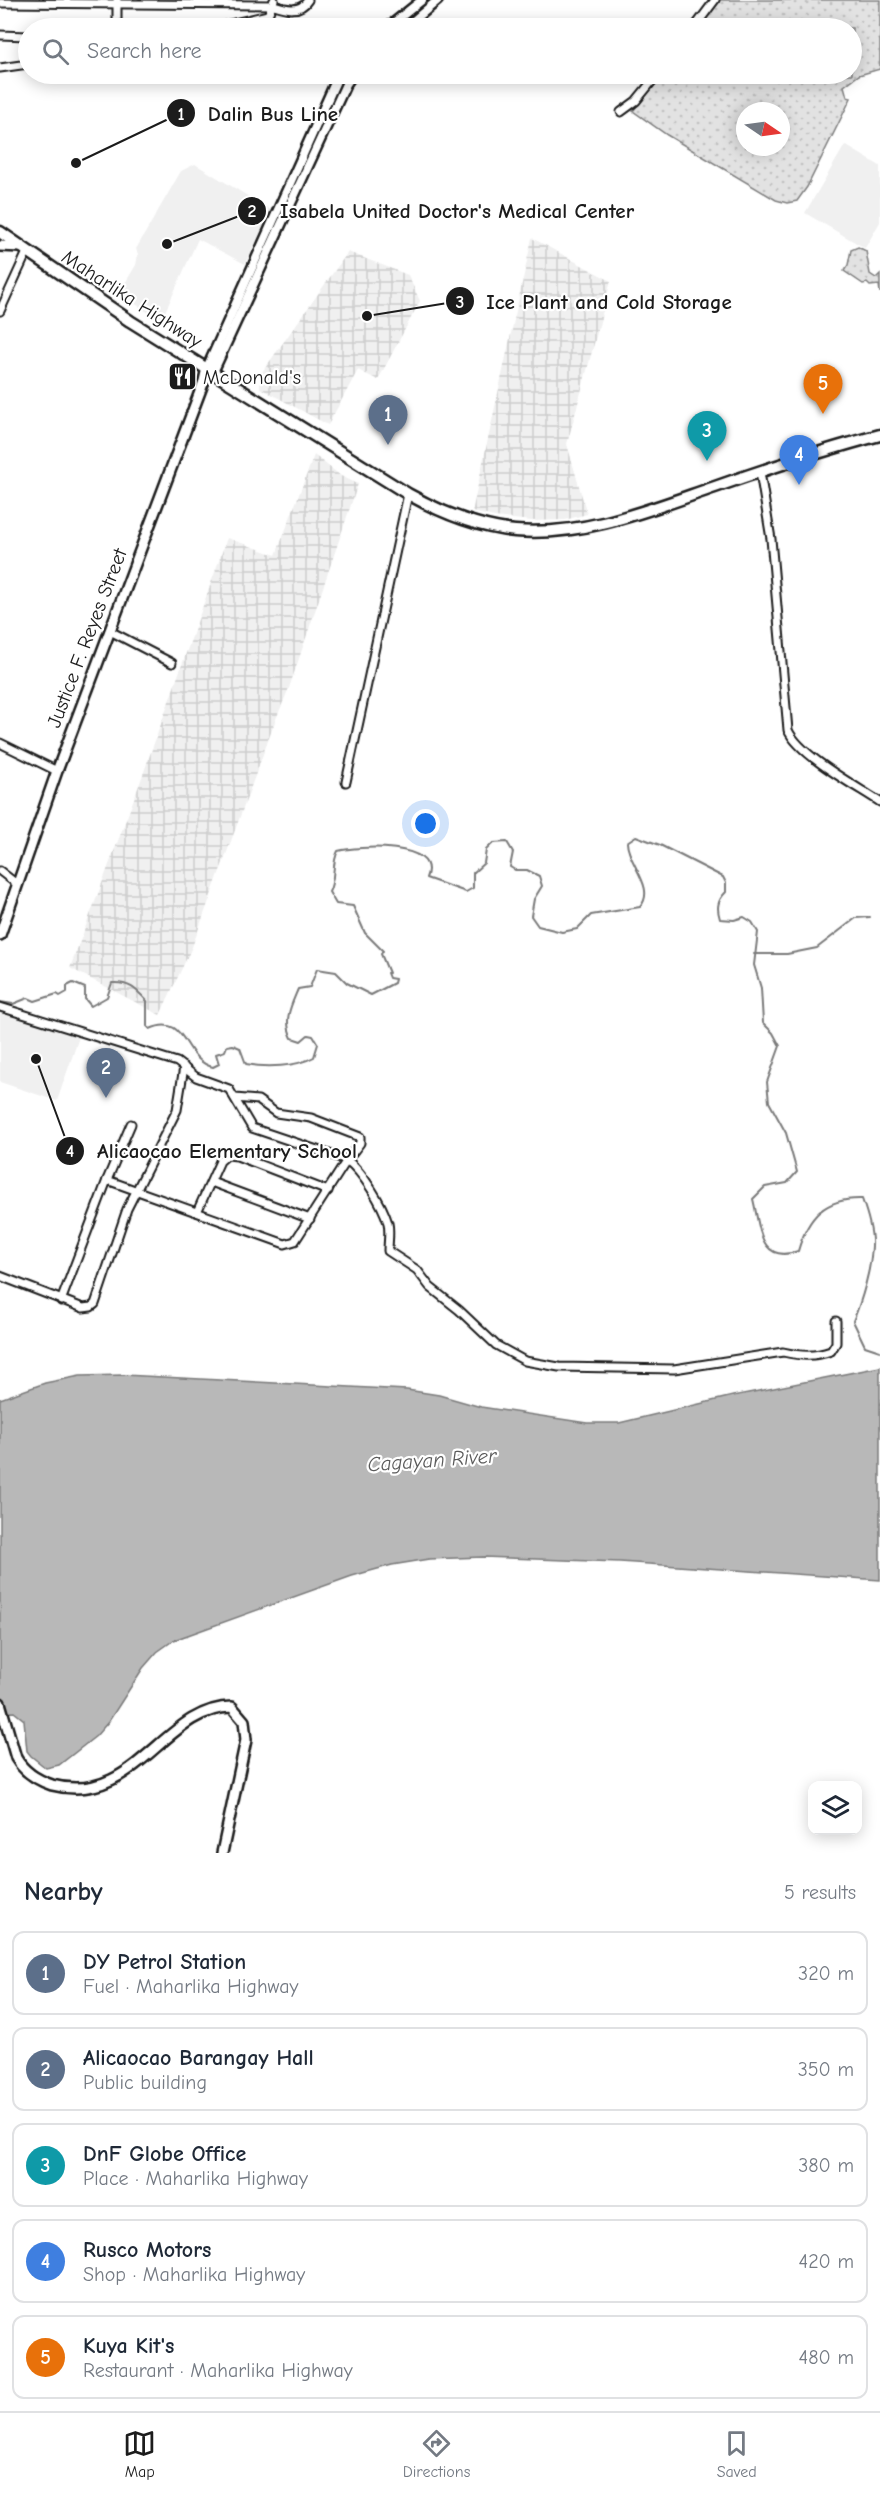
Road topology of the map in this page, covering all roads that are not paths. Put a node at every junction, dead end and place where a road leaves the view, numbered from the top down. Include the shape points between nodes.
1 (308, 0) edge
2 (422, 0) edge
3 (438, 0) edge
4 (715, 0) edge
5 (117, 2) edge
6 (0, 3) edge
7 (274, 3) edge
8 (117, 18) edge
9 (261, 18) edge
10 (400, 18) edge
11 (417, 18) edge
12 (702, 18) edge
13 (0, 36) edge
14 (18, 36) edge
15 (18, 65) edge
16 (0, 68) edge
17 (335, 84) edge
18 (348, 84) edge
19 (650, 84) edge
20 (621, 112) dead end
21 (0, 232) edge
22 (0, 246) edge
23 (24, 250) junction
24 (0, 311) edge
25 (210, 370) junction
26 (880, 435) edge
27 (760, 472) junction
28 (408, 494) junction
29 (110, 631) junction
30 (172, 663) dead end
31 (0, 743) edge
32 (57, 771) junction
33 (346, 782) dead end
34 (880, 802) edge
35 (0, 871) edge
36 (18, 885) junction
37 (0, 935) edge
38 (0, 1007) edge
39 (184, 1067) junction
40 (235, 1098) junction
41 (132, 1124) dead end
42 (347, 1160) junction
43 (108, 1180) junction
44 (211, 1182) junction
45 (137, 1190) junction
46 (328, 1191) junction
47 (197, 1212) junction
48 (310, 1219) junction
49 (0, 1276) edge
50 (62, 1301) junction
51 (836, 1322) dead end
52 (0, 1703) edge
53 (222, 1853) edge

1 - 7 street via 296,9
2 - 10 street
3 - 11 street
4 - 12 street
5 - 6 street
5 - 7 street
5 - 8 street
7 - 9 street via 268,15
13 - 14 street
15 - 16 street
17 - 25 street
18 - 25 street
19 - 20 street
21 - 23 main road, Maharlika Highway
22 - 23 main road
23 - 24 street
23 - 25 main road, Maharlika Highway
25 - 28 main road, Maharlika Highway
25 - 29 main road, Justice F. Reyes Street
26 - 27 main road, Maharlika Highway
27 - 28 main road, Maharlika Highway via 590,526 553,531 515,531 473,523
27 - 34 street via 771,539 788,730 820,762
28 - 33 street
29 - 30 street
29 - 32 main road, Justice F. Reyes Street
31 - 32 street
32 - 36 main road, Justice F. Reyes Street
35 - 36 street
36 - 37 main road, Justice F. Reyes Street
38 - 39 street via 164,1056
39 - 40 street via 202,1080 224,1086
39 - 45 street via 177,1110
40 - 42 street via 252,1128
40 - 42 street via 258,1100 282,1115 311,1118 358,1134 362,1140
41 - 43 street
42 - 46 street
42 - 51 street via 373,1193 388,1224 388,1251 417,1270 430,1287 496,1345 525,1361 560,1367 674,1369 783,1352 817,1356 831,1351 836,1342
43 - 45 street
43 - 50 street
44 - 46 street via 223,1156 232,1155
44 - 47 street
44 - 48 street
45 - 47 street
45 - 50 street via 94,1304 83,1308
46 - 48 street
47 - 48 street via 285,1244 295,1241
49 - 50 street
52 - 53 main road via 20,1766 35,1778 74,1789 107,1783 198,1716 218,1707 232,1707 244,1721 246,1740

